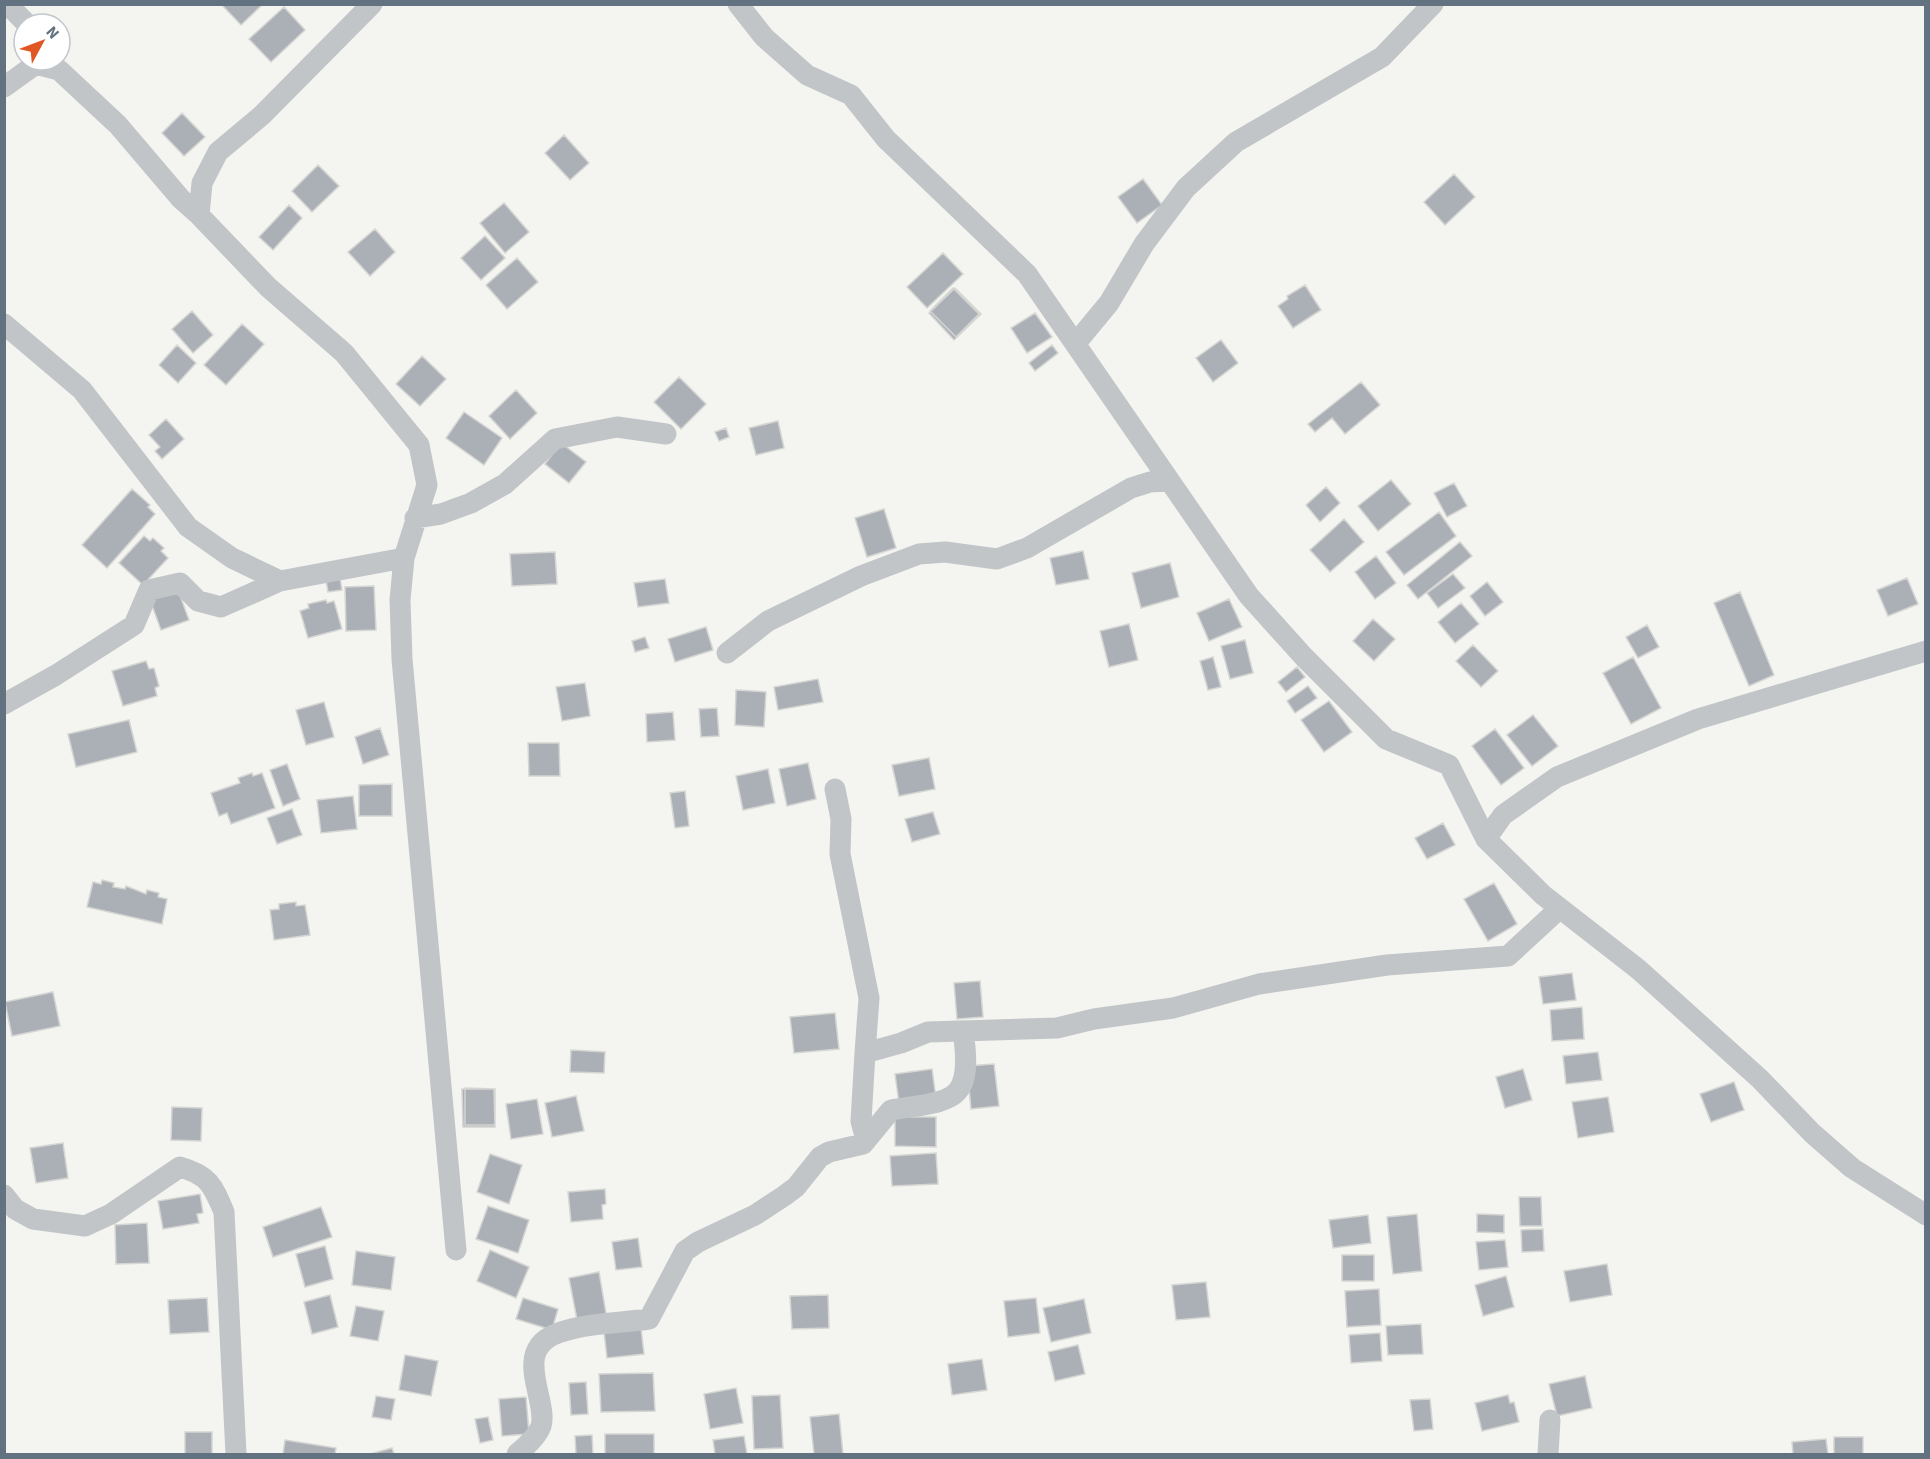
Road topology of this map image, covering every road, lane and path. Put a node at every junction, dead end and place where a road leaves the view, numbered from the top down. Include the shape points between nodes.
1 (372, 4) edge
2 (738, 4) edge
3 (1433, 4) edge
4 (25, 72) edge
5 (63, 72) edge
6 (4, 87) edge
7 (199, 215) junction
8 (4, 324) edge
9 (1076, 343) junction
10 (666, 434) dead end
11 (1168, 481) junction
12 (415, 518) junction
13 (404, 558) junction
14 (280, 581) junction
15 (1926, 651) edge
16 (727, 653) dead end
17 (4, 704) edge
18 (835, 789) dead end
19 (1486, 839) junction
20 (1560, 908) junction
21 (963, 1031) junction
22 (866, 1053) junction
23 (866, 1140) junction
24 (4, 1195) edge
25 (1926, 1215) edge
26 (456, 1250) dead end
27 (1550, 1420) dead end
28 (236, 1455) edge
29 (517, 1455) edge
30 (1548, 1455) edge

1 - 7 street via 261,116 218,152 202,183
2 - 9 street via 764,37 807,75 851,95 886,139 1027,274
3 - 9 street via 1382,57 1236,142 1186,188 1144,244 1109,303
4 - 6 street
5 - 7 street
7 - 12 street via 268,287 344,353 419,445 427,485
8 - 14 street via 82,390 188,527 232,558
9 - 11 street
10 - 12 street via 617,427 555,439 505,484 471,503
11 - 16 street via 1131,488 1027,548 997,559 945,552 919,554 861,576 768,621
11 - 19 street via 1249,596 1304,657 1386,739 1449,765
12 - 13 street
13 - 14 street
13 - 26 street via 400,600 402,658
14 - 17 street via 221,607 198,601 180,583 149,590 134,625
15 - 19 street via 1698,719 1557,777 1503,815
18 - 22 street via 841,819 840,854 868,998
19 - 20 street
20 - 21 street via 1508,956 1387,965 1259,984 1173,1008 1057,1028
20 - 25 street via 1638,969 1852,1168
21 - 22 street via 928,1032
21 - 23 street via 963,1085 958,1094 944,1102 891,1110
22 - 23 street via 861,1121
23 - 29 street via 820,1157 784,1196 685,1251 649,1319 550,1337 533,1362 541,1426
24 - 28 street via 15,1209 33,1219 85,1226 111,1214 180,1167 200,1172 215,1189 224,1212
27 - 30 street

